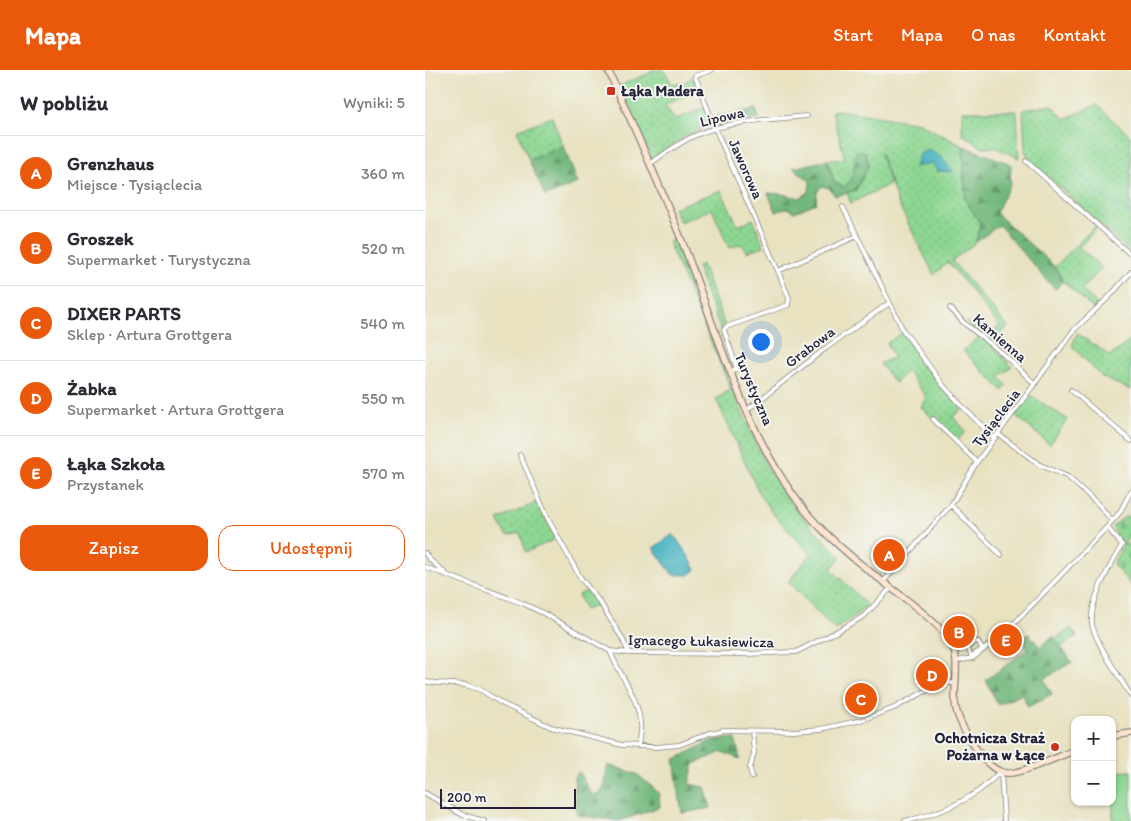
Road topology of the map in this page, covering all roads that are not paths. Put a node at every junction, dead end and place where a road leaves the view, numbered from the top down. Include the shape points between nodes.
1 (608, 70) edge
2 (693, 70) edge
3 (713, 70) edge
4 (695, 76) junction
5 (807, 116) dead end
6 (715, 128) junction
7 (1026, 161) dead end
8 (651, 164) junction
9 (843, 207) dead end
10 (857, 236) junction
11 (1131, 255) edge
12 (778, 271) junction
13 (1131, 272) edge
14 (889, 303) junction
15 (950, 308) dead end
16 (731, 371) junction
17 (1035, 384) junction
18 (1071, 390) dead end
19 (747, 410) junction
20 (933, 419) dead end
21 (998, 434) junction
22 (994, 438) junction
23 (1131, 441) edge
24 (520, 455) dead end
25 (977, 462) junction
26 (1131, 491) edge
27 (951, 505) junction
28 (1112, 521) junction
29 (1107, 527) junction
30 (425, 553) edge
31 (1001, 555) dead end
32 (425, 567) edge
33 (447, 574) junction
34 (883, 582) junction
35 (891, 588) junction
36 (978, 641) joint
37 (611, 651) junction
38 (629, 653) junction
39 (957, 661) junction
40 (425, 682) edge
41 (956, 683) junction
42 (1131, 696) edge
43 (752, 732) junction
44 (1131, 733) edge
45 (1116, 735) edge
46 (638, 746) junction
47 (1071, 752) edge
48 (1001, 771) junction
49 (752, 777) dead end
50 (425, 793) edge
51 (484, 821) edge
52 (905, 821) edge
53 (1004, 821) edge

1 - 8 main road, Turystyczna
2 - 4 street, Jaworowa
3 - 4 street
4 - 6 street, Jaworowa
5 - 6 street, Lipowa
6 - 8 street, Lipowa via 679,144
6 - 12 street, Jaworowa
7 - 11 street
8 - 16 main road, Turystyczna
9 - 10 street
10 - 12 street
10 - 14 street
12 - 16 street, Jaworowa via 789,298 788,305 724,330 737,368
13 - 17 street, Tysiąclecia via 1111,296 1073,330
14 - 19 street, Grabowa
14 - 22 street via 903,330 943,385
15 - 17 street, Kamienna
16 - 19 main road, Turystyczna
17 - 21 street, Tysiąclecia
18 - 23 street
19 - 34 main road, Turystyczna via 775,465 807,513 835,544
20 - 25 street
21 - 22 street, Tysiąclecia
21 - 28 street via 1040,464 1068,477
22 - 25 street, Tysiąclecia
24 - 38 street via 548,520
25 - 27 street, Tysiąclecia
26 - 28 street
27 - 31 street
27 - 34 street, Tysiąclecia
28 - 29 street
29 - 39 street via 1008,630 973,658
29 - 42 street via 1122,545 1093,607 1092,624 1094,633
30 - 33 street, Ignacego Łukasiewicza
32 - 33 street, Ignacego Łukasiewicza
33 - 37 street, Ignacego Łukasiewicza via 543,613
34 - 35 main road, Turystyczna
35 - 38 street, Ignacego Łukasiewicza via 864,616 796,652
35 - 39 main road, Turystyczna via 946,634
36 - 36 street via 967,648 971,656 982,649
37 - 38 street, Ignacego Łukasiewicza
37 - 46 street via 635,701 640,722
39 - 41 main road
40 - 46 street via 466,685 551,727
41 - 43 street via 937,685 894,708 862,720 821,729
41 - 48 main road via 955,704 963,726 987,762
43 - 46 street via 724,730 679,745
43 - 49 street
44 - 45 main road
47 - 48 main road via 1019,771
48 - 52 street via 983,788 947,808
48 - 53 street
50 - 51 street via 463,815

